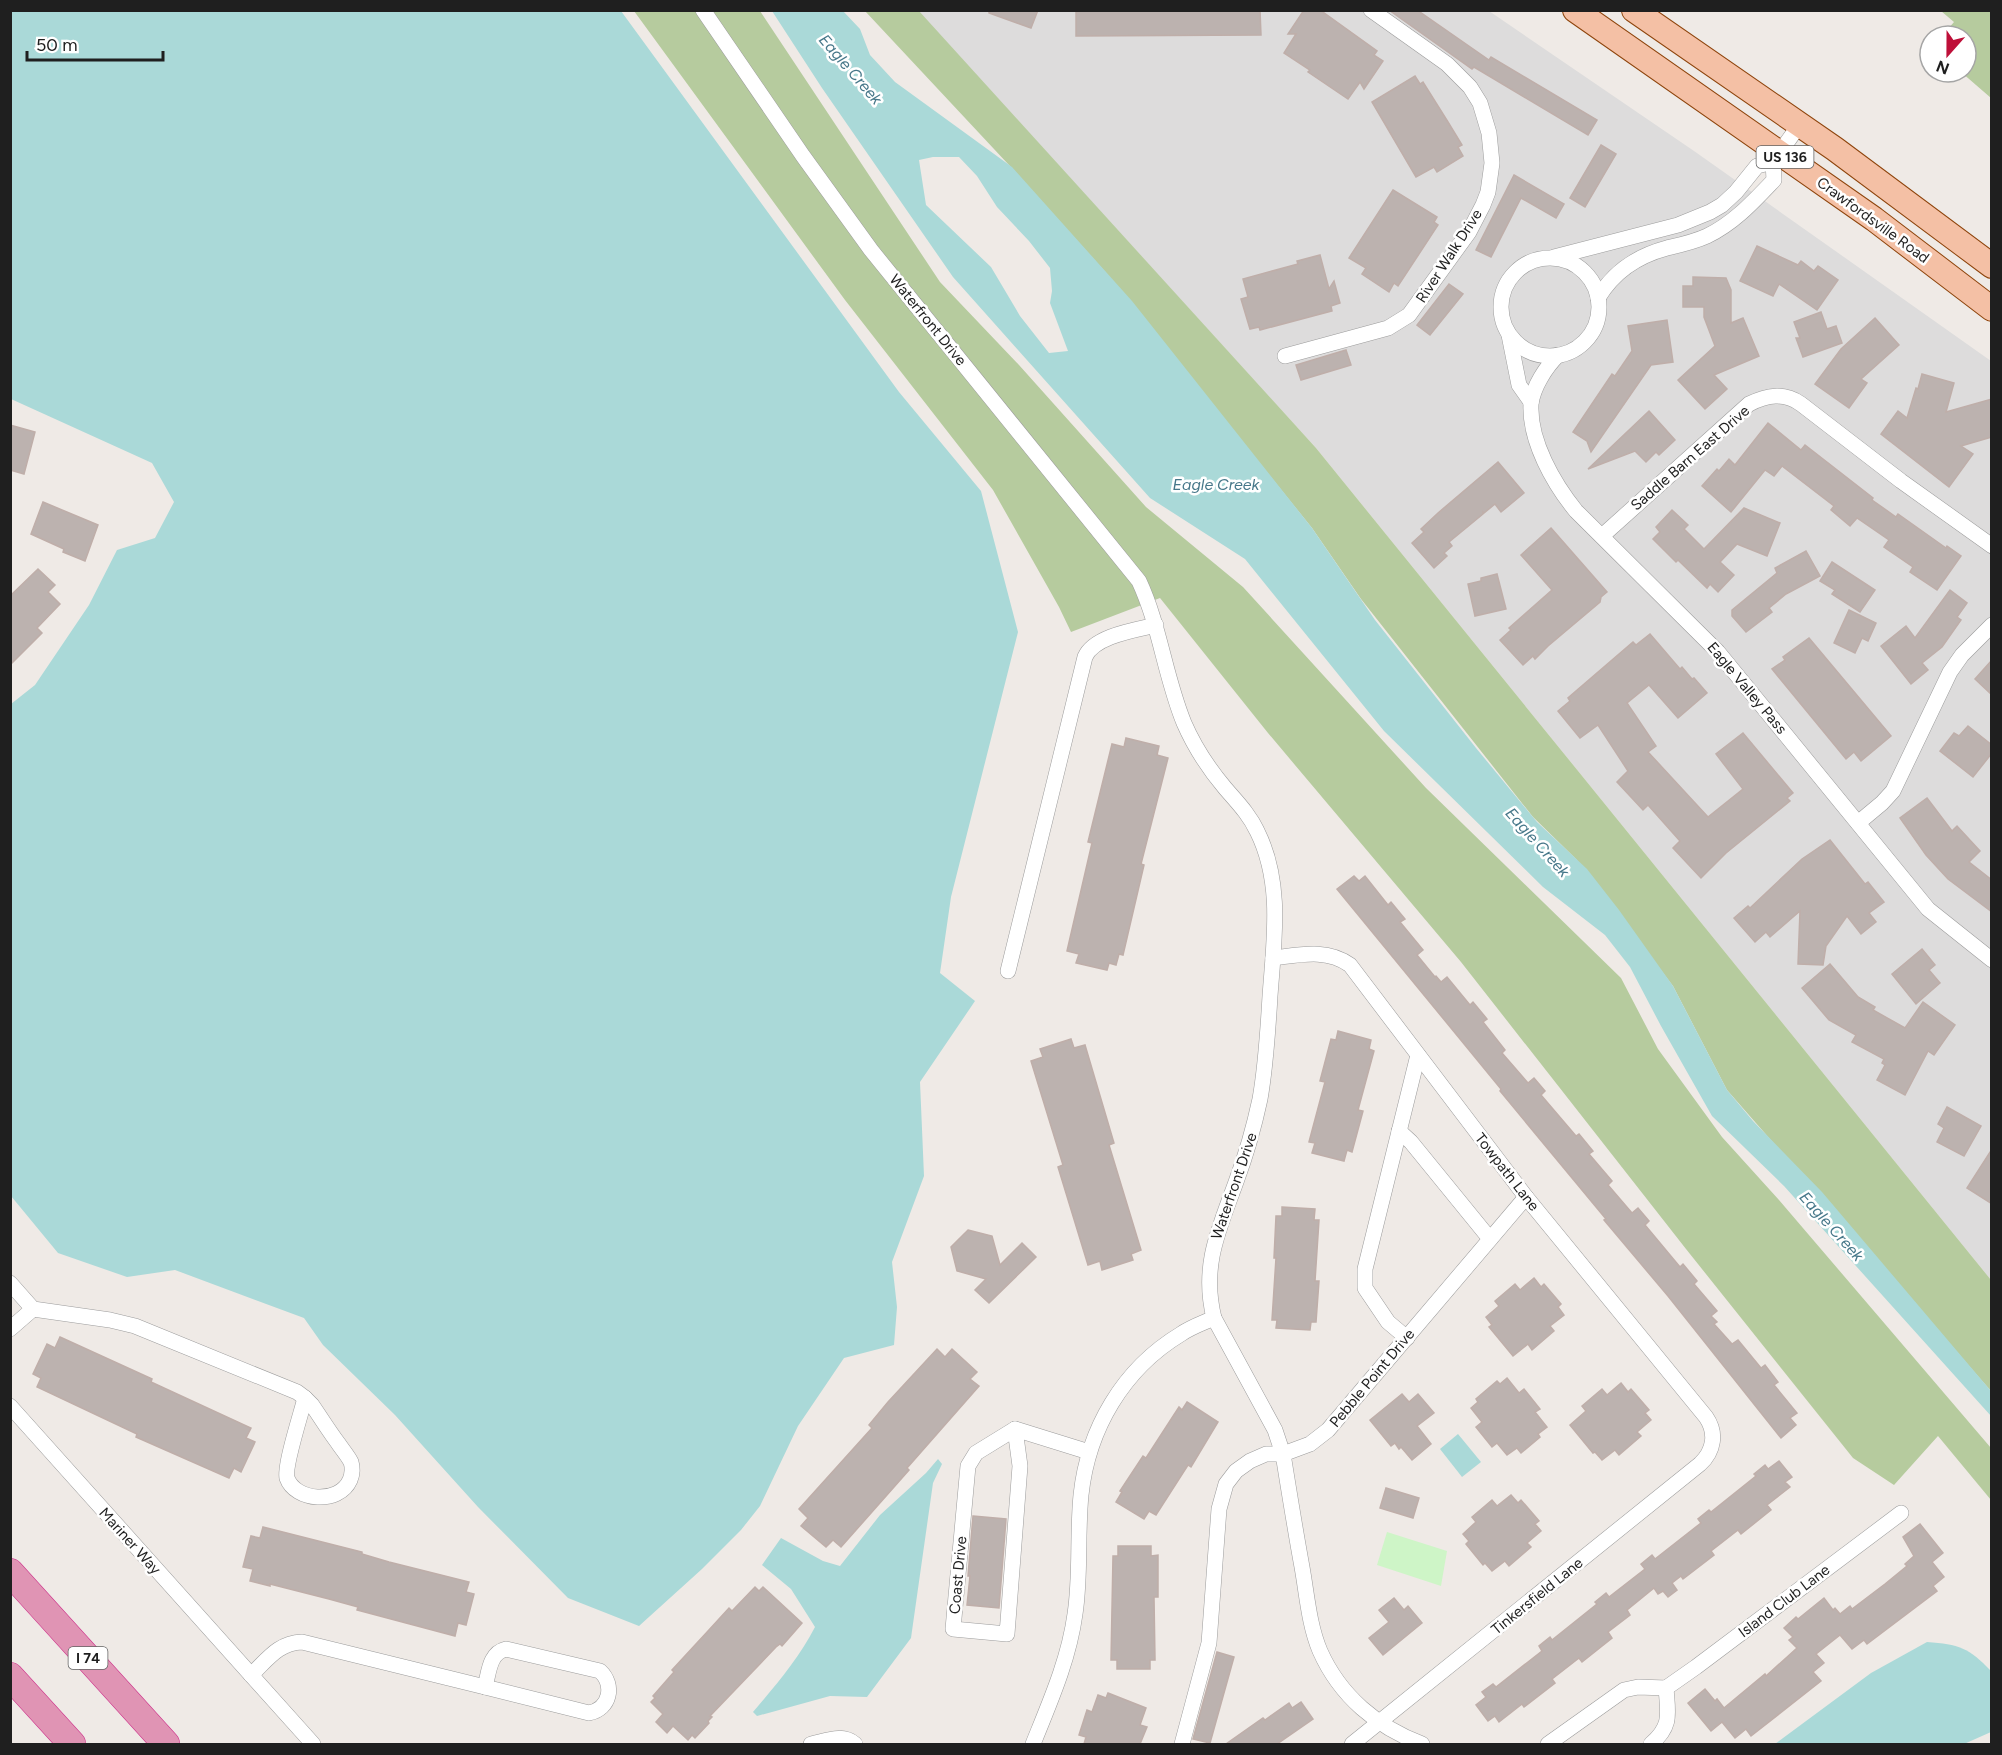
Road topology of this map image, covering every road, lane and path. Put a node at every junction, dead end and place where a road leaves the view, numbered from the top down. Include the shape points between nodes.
1 (704, 10) edge
2 (1371, 10) edge
3 (1575, 10) edge
4 (1634, 10) edge
5 (1800, 124) junction
6 (1777, 157) junction
7 (1542, 260) junction
8 (1992, 266) edge
9 (1598, 298) junction
10 (1992, 309) edge
11 (1509, 333) junction
12 (1558, 355) junction
13 (1285, 356) dead end
14 (1531, 402) junction
15 (1602, 536) junction
16 (1992, 546) edge
17 (1156, 625) junction
18 (1992, 625) edge
19 (1858, 823) junction
20 (1273, 958) junction
21 (1992, 960) edge
22 (1008, 971) dead end
23 (1418, 1055) junction
24 (1399, 1131) junction
25 (1526, 1197) junction
26 (1490, 1239) junction
27 (10, 1283) edge
28 (33, 1309) junction
29 (1214, 1318) junction
30 (10, 1329) edge
31 (1407, 1338) junction
32 (305, 1398) junction
33 (10, 1406) edge
34 (1015, 1429) junction
35 (1713, 1441) joint
36 (1089, 1452) junction
37 (1282, 1454) junction
38 (1901, 1513) dead end
39 (10, 1572) edge
40 (251, 1675) junction
41 (10, 1676) edge
42 (485, 1688) junction
43 (1666, 1688) junction
44 (1379, 1723) junction
45 (72, 1744) edge
46 (166, 1744) edge
47 (314, 1744) edge
48 (811, 1744) edge
49 (855, 1744) edge
50 (1033, 1744) edge
51 (1182, 1744) edge
52 (1352, 1744) edge
53 (1422, 1744) edge
54 (1548, 1744) edge
55 (1651, 1744) edge

1 - 17 street, Waterfront Drive via 871,250 1139,581
2 - 13 street, River Walk Drive via 1447,64 1470,87 1480,103 1489,133 1492,164 1488,192 1469,232 1409,315 1388,328
3 - 6 main road, Crawfordsville Road / US 136
4 - 5 main road, US 136
5 - 6 street, Eagle Valley Pass
5 - 8 main road, US 136
6 - 7 street, Eagle Valley Pass via 1757,166 1722,204 1695,219
6 - 9 street, Eagle Valley Pass via 1774,180 1745,211 1704,238 1650,253 1622,267
6 - 10 main road, Crawfordsville Road / US 136 via 1874,219
7 - 9 street via 1562,260 1580,269
7 - 11 street, Eagle Valley Pass via 1521,268 1506,285 1501,312
9 - 12 street, Eagle Valley Pass via 1596,321 1588,338 1575,349
11 - 12 street via 1519,345 1534,353
11 - 14 street, Eagle Valley Pass via 1519,385
12 - 14 street, Eagle Valley Pass via 1546,369
14 - 15 street, Eagle Valley Pass via 1536,436 1552,476 1576,511
15 - 16 street, Saddle Barn East Drive via 1749,404 1764,397 1786,397 1797,401
15 - 19 street, Eagle Valley Pass via 1704,636
17 - 20 street, Waterfront Drive via 1185,724 1211,770 1244,809 1264,846 1275,894
17 - 22 street via 1114,636 1087,652
18 - 19 street via 1950,672 1893,791
19 - 21 street, Eagle Valley Pass via 1928,909
20 - 23 street, Towpath Lane via 1333,955 1346,962
20 - 29 street, Waterfront Drive via 1258,1108 1213,1248 1210,1284
23 - 24 street
23 - 25 street, Towpath Lane
24 - 26 street
24 - 31 street via 1365,1269 1365,1288 1388,1322
25 - 26 street, Pebble Point Drive
25 - 35 street, Towpath Lane via 1706,1417
26 - 31 street, Pebble Point Drive
27 - 28 street
28 - 30 street
28 - 32 street via 135,1326
29 - 36 street via 1169,1341 1132,1375 1103,1417
29 - 37 street, Waterfront Drive via 1275,1430
31 - 37 street, Pebble Point Drive via 1328,1430 1310,1444
32 - 32 street via 287,1467 288,1481 300,1493 328,1498 347,1486 352,1475 351,1463
33 - 40 street, Mariner Way
34 - 34 street, Coast Drive via 976,1454 968,1466 953,1629 1007,1634 1020,1466
34 - 36 street
35 - 44 street, Tinkersfield Lane via 1700,1464
36 - 50 street via 1081,1498 1074,1625
37 - 44 street, Waterfront Drive via 1309,1614 1321,1652 1342,1688
37 - 51 street, Pebble Point Drive via 1266,1454 1250,1461 1231,1477 1223,1492 1209,1643
38 - 43 street, Island Club Lane
39 - 46 highway, I 74
40 - 42 street via 279,1648 302,1642
40 - 47 street, Mariner Way
41 - 45 highway
42 - 42 street via 588,1713 603,1706 609,1685 600,1671 506,1649 492,1658
43 - 54 street via 1624,1690
43 - 55 street via 1667,1726
44 - 52 street, Tinkersfield Lane
44 - 53 street, Waterfront Drive
48 - 49 street via 844,1738

